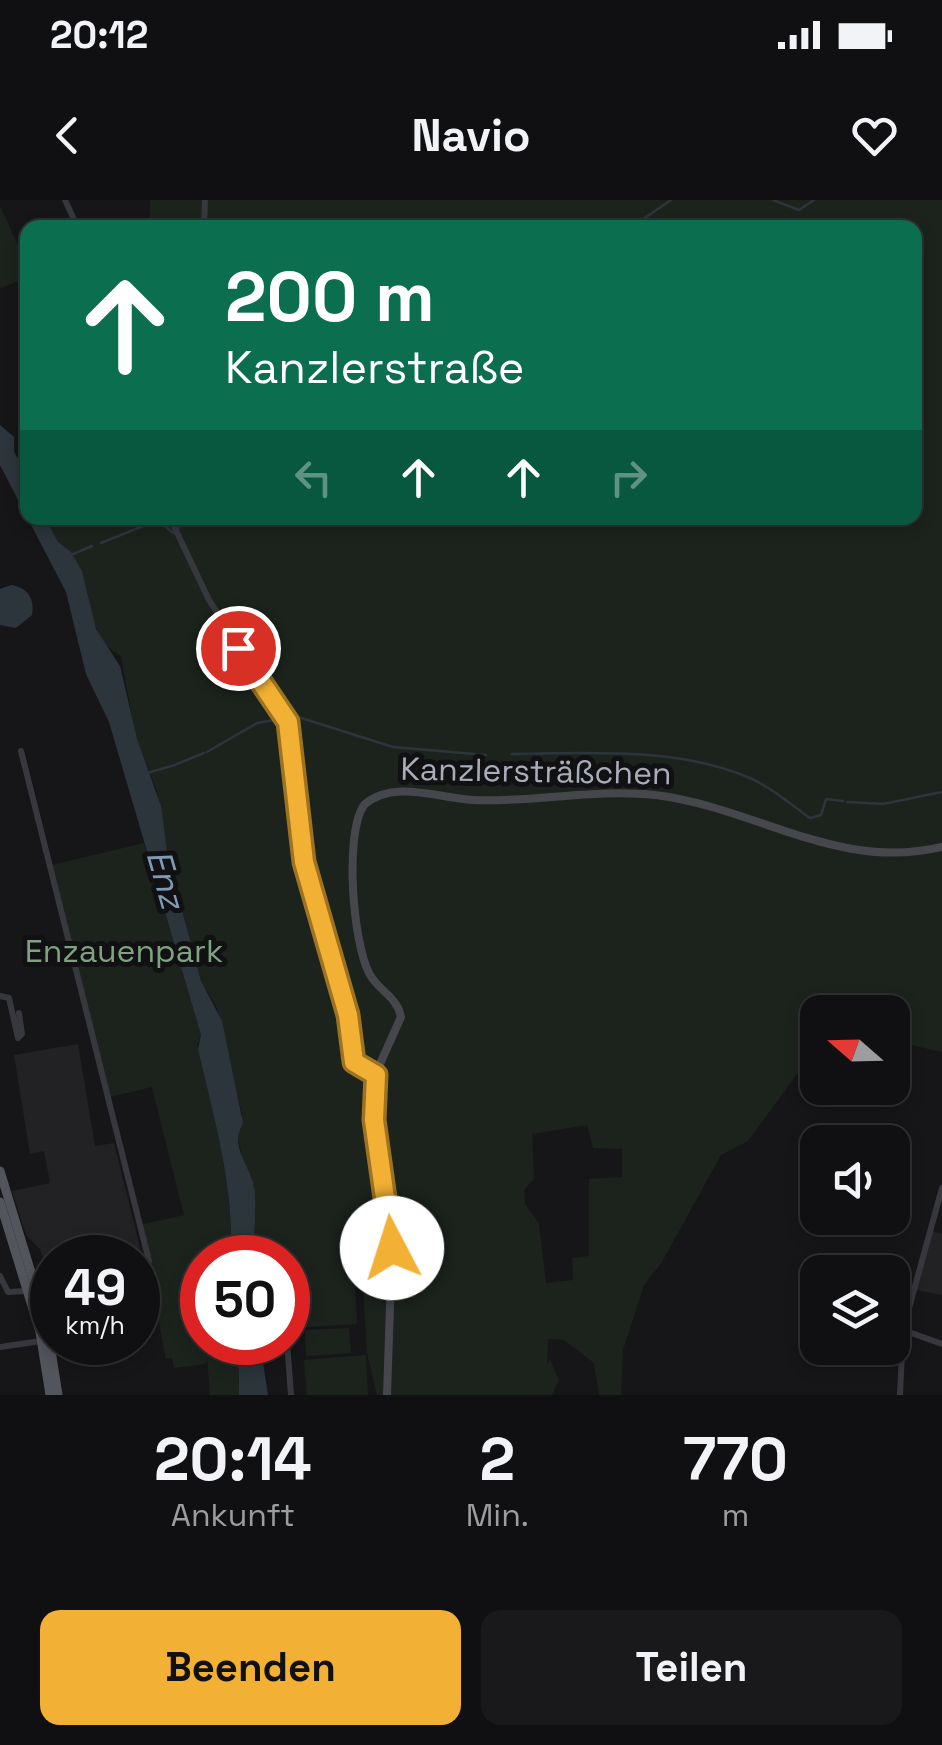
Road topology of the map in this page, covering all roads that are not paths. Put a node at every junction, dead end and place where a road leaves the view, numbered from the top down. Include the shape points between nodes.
1 (173, 525) edge
2 (21, 751) dead end
3 (942, 847) edge
4 (0, 996) edge
5 (19, 1013) dead end
6 (375, 1080) junction
7 (0, 1171) edge
8 (1, 1184) edge
9 (942, 1188) edge
10 (0, 1202) edge
11 (143, 1235) edge
12 (0, 1276) edge
13 (30, 1282) edge
14 (30, 1284) edge
15 (30, 1292) edge
16 (910, 1305) edge
17 (910, 1333) edge
18 (30, 1343) edge
19 (942, 1344) edge
20 (0, 1347) edge
21 (47, 1365) edge
22 (48, 1365) edge
23 (289, 1365) edge
24 (901, 1365) edge
25 (54, 1395) edge
26 (291, 1395) edge
27 (386, 1395) edge
28 (900, 1395) edge

1 - 6 street via 209,600 288,722 304,862 348,1015 352,1056
2 - 11 street
3 - 6 main road, Kanzlersträßchen via 853,852 712,806 634,794 376,796 360,810 353,831 357,912 369,974 401,1016
4 - 5 street via 9,998 18,1038
6 - 27 main road via 374,1120 392,1248
7 - 8 main road
8 - 13 main road
9 - 16 street
10 - 14 main road
12 - 15 street via 8,1292
17 - 19 street
18 - 20 street
21 - 25 main road
22 - 25 main road
23 - 26 street
24 - 28 street

